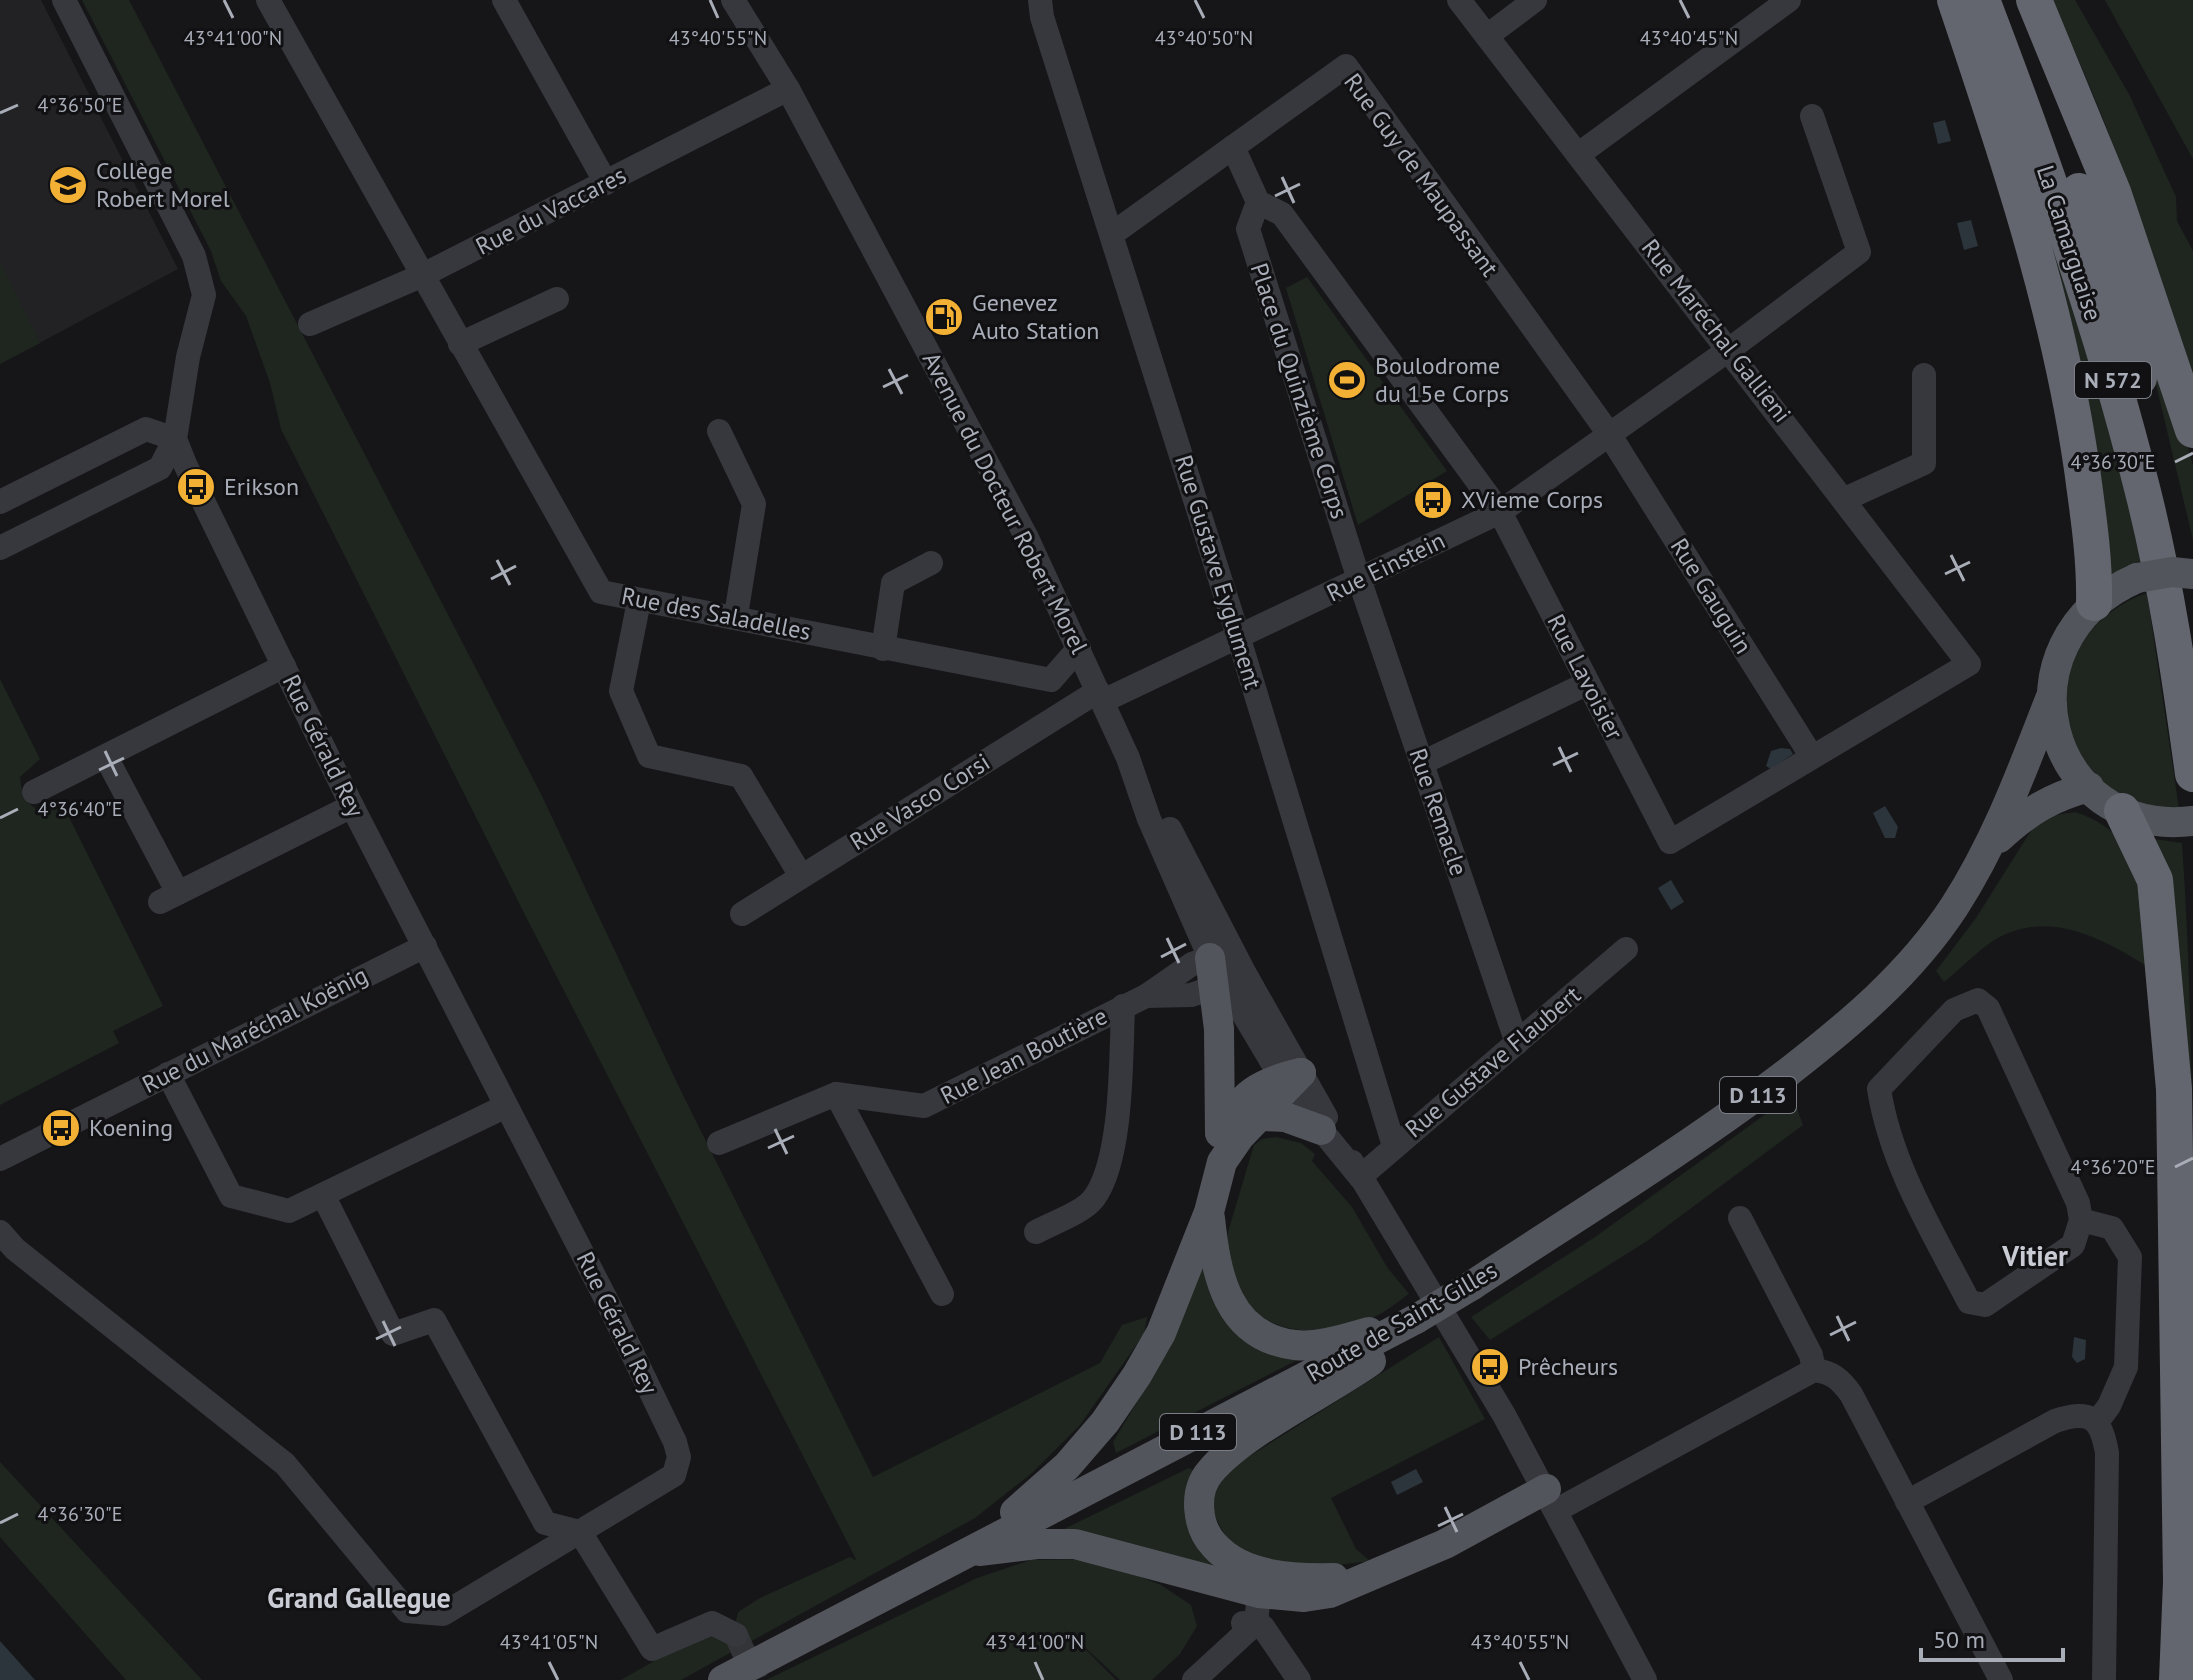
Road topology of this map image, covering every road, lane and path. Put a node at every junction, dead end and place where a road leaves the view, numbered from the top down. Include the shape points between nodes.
1 (64, 0) edge
2 (268, 0) edge
3 (504, 0) edge
4 (733, 0) edge
5 (1040, 0) edge
6 (1459, 0) edge
7 (1535, 0) edge
8 (1789, 0) edge
9 (1955, 0) edge
10 (1982, 0) edge
11 (2008, 0) edge
12 (2034, 0) edge
13 (1487, 36) junction
14 (788, 89) junction
15 (1812, 116) dead end
16 (1233, 147) junction
17 (1579, 154) junction
18 (606, 183) junction
19 (1258, 202) junction
20 (1112, 234) junction
21 (423, 275) junction
22 (557, 299) dead end
23 (310, 324) dead end
24 (460, 344) junction
25 (1730, 349) junction
26 (1924, 375) dead end
27 (2193, 430) edge
28 (719, 431) dead end
29 (1609, 434) junction
30 (175, 439) junction
31 (1845, 499) junction
32 (0, 502) edge
33 (1500, 512) junction
34 (0, 548) edge
35 (931, 563) dead end
36 (2193, 574) edge
37 (1359, 580) junction
38 (639, 601) junction
39 (2094, 603) junction
40 (736, 615) junction
41 (2193, 626) edge
42 (1239, 638) junction
43 (1079, 648) junction
44 (883, 649) junction
45 (284, 666) junction
46 (1051, 680) junction
47 (1588, 683) junction
48 (1101, 696) junction
49 (2050, 699) junction
50 (1062, 713) junction
51 (106, 757) junction
52 (1812, 757) junction
53 (1128, 758) junction
54 (1422, 763) junction
55 (2193, 774) edge
56 (2089, 787) junction
57 (34, 792) dead end
58 (352, 806) junction
59 (2122, 811) junction
60 (2193, 821) edge
61 (1991, 845) junction
62 (801, 876) junction
63 (742, 914) dead end
64 (425, 946) junction
65 (1626, 949) dead end
66 (1210, 958) junction
67 (1228, 982) junction
68 (1146, 996) junction
69 (1123, 1006) junction
70 (1517, 1043) junction
71 (168, 1074) junction
72 (1290, 1080) junction
73 (836, 1094) junction
74 (506, 1106) junction
75 (1263, 1116) junction
76 (1321, 1130) junction
77 (719, 1143) dead end
78 (1394, 1146) junction
79 (1221, 1147) junction
80 (0, 1159) edge
81 (1360, 1177) junction
82 (323, 1195) junction
83 (1209, 1212) junction
84 (1740, 1218) dead end
85 (2081, 1220) junction
86 (0, 1232) edge
87 (1036, 1232) dead end
88 (942, 1294) dead end
89 (1416, 1319) junction
90 (1814, 1370) junction
91 (2097, 1422) junction
92 (1551, 1500) junction
93 (1907, 1502) junction
94 (580, 1532) junction
95 (959, 1554) junction
96 (1249, 1583) junction
97 (1256, 1623) junction
98 (1229, 1629) junction
99 (736, 1635) dead end
100 (1220, 1653) junction
101 (723, 1680) edge
102 (1194, 1680) edge
103 (1299, 1680) edge
104 (1645, 1680) edge
105 (2001, 1680) edge
106 (2104, 1680) edge
107 (2177, 1680) edge

1 - 30 street via 194,256 204,295
2 - 21 street, Rue des Saladelles
3 - 18 street
4 - 14 street, Avenue du Docteur Robert Morel
5 - 20 street, Rue Gustave Eyglument
6 - 13 street, Rue Maréchal Gallieni
7 - 13 street
8 - 17 street
9 - 39 highway via 2060,343 2088,513
10 - 55 highway, La Camarguaise / N 572 via 2056,199 2113,380 2167,609
11 - 41 highway, La Camarguaise / N 572 via 2099,248 2138,376
12 - 27 highway via 2113,192
13 - 17 street, Rue Maréchal Gallieni
14 - 18 street, Rue du Vaccares
14 - 43 street, Avenue du Docteur Robert Morel via 1027,538
15 - 25 street, Rue Einstein via 1859,252
16 - 19 street
16 - 20 street, Rue Guy de Maupassant
16 - 29 street, Rue Guy de Maupassant via 1346,66
17 - 25 street, Rue Maréchal Gallieni
18 - 21 street, Rue du Vaccares
19 - 33 street, Place du Quinzième Corps via 1282,214
19 - 37 street, Place du Quinzième Corps via 1248,229
20 - 42 street, Rue Gustave Eyglument
21 - 23 street, Rue du Vaccares
21 - 24 street, Rue des Saladelles
22 - 24 street
24 - 38 street, Rue des Saladelles via 601,592
25 - 29 street, Rue Einstein
25 - 31 street, Rue Maréchal Gallieni
26 - 31 street via 1924,463
28 - 40 street via 754,504
29 - 33 street, Rue Einstein
29 - 52 street, Rue Gauguin
30 - 32 street via 146,429
30 - 34 street via 160,468
30 - 45 street, Rue Gérald Rey
31 - 52 street, Rue Maréchal Gallieni via 1969,664
33 - 37 street, Rue Einstein
33 - 47 street, Rue Lavoisier
35 - 44 street via 893,583
36 - 39 main road, bridge via 2137,578
37 - 42 street, Rue Einstein
37 - 54 street, Rue Remacle
38 - 40 street, Rue des Saladelles
38 - 62 street via 621,691 649,756 741,776
39 - 49 main road via 2061,646
40 - 44 street, Rue des Saladelles
42 - 48 street, Rue Einstein
42 - 78 street, Rue Gustave Eyglument
43 - 46 street
43 - 48 street, Avenue du Docteur Robert Morel
44 - 46 street, Rue des Saladelles
45 - 51 street
45 - 58 street, Rue Gérald Rey
46 - 50 street
47 - 52 street, Rue Lavoisier via 1670,842
47 - 54 street
48 - 50 street, Rue Vasco Corsi
48 - 53 street, Avenue du Docteur Robert Morel
49 - 56 main road via 2066,758
49 - 61 main road, Route de Saint-Gilles / D 113
50 - 62 street, Rue Vasco Corsi
51 - 57 street
51 - 58 street via 169,897
53 - 66 street, Avenue du Docteur Robert Morel
53 - 67 street, Avenue du Docteur Robert Morel via 1162,813
54 - 70 street, Rue Remacle
56 - 59 main road
56 - 61 main road, Route de Saint-Gilles / D 113 via 2025,813
58 - 64 street, Rue Gérald Rey
59 - 60 main road via 2156,821
59 - 107 highway via 2155,880 2174,1089 2181,1582
61 - 89 main road, Route de Saint-Gilles / D 113, bridge via 1902,975 1843,1029 1728,1119
62 - 63 street, Rue Vasco Corsi
64 - 71 street, Rue du Maréchal Koënig
64 - 74 street, Rue Gérald Rey
65 - 70 street, Rue Gustave Flaubert
66 - 67 main road
66 - 68 street, Rue Jean Boutière via 1166,979
67 - 68 street, Rue Jean Boutière via 1191,995
67 - 72 street, Avenue du Docteur Robert Morel
67 - 79 main road via 1219,1029
68 - 69 street, Rue Jean Boutière
69 - 73 street, Rue Jean Boutière via 924,1106
69 - 87 street via 1118,1110 1104,1179 1093,1201
70 - 78 street, Rue Gustave Flaubert
71 - 80 street, Rue du Maréchal Koënig
71 - 82 street via 231,1196 289,1211
72 - 75 main road
72 - 76 street, Avenue du Docteur Robert Morel
72 - 79 main road via 1254,1089 1238,1102
72 - 81 street, Avenue du Docteur Robert Morel
73 - 77 street
73 - 88 street
74 - 82 street
74 - 94 street, Rue Gérald Rey via 679,1457 674,1475
75 - 76 main road via 1285,1117
75 - 79 main road
76 - 81 street, Avenue du Docteur Robert Morel
78 - 81 street, Rue Gustave Flaubert
79 - 83 main road
81 - 92 street, Avenue du Docteur Robert Morel
82 - 94 street via 393,1334 434,1320 545,1523
83 - 89 main road via 1221,1287 1240,1318 1267,1338 1298,1346
83 - 95 main road via 1161,1333 1105,1422 1067,1466
84 - 90 street
85 - 85 street via 2072,1189 1988,1008 1978,1000 1954,1010 1879,1089 1884,1122 1910,1189 1969,1302 1985,1305 2073,1245
85 - 91 street via 2112,1228 2130,1257 2126,1367
86 - 94 street via 285,1464 407,1611 443,1614
89 - 95 main road, Route de Saint-Gilles / D 113
89 - 96 main road via 1389,1347 1234,1449 1208,1474 1198,1501 1203,1530
90 - 92 street
90 - 93 street via 1839,1378 1851,1394
91 - 93 street via 2074,1415 2055,1421
91 - 106 street via 2107,1453
92 - 96 main road via 1486,1523 1383,1571
92 - 104 street, Avenue du Docteur Robert Morel
93 - 105 street
94 - 99 street via 652,1649 712,1623
95 - 96 main road via 1075,1544
95 - 101 main road, Route de Saint-Gilles
96 - 97 street
96 - 98 street
97 - 98 street
97 - 100 street
97 - 103 street
98 - 100 street
100 - 102 street

